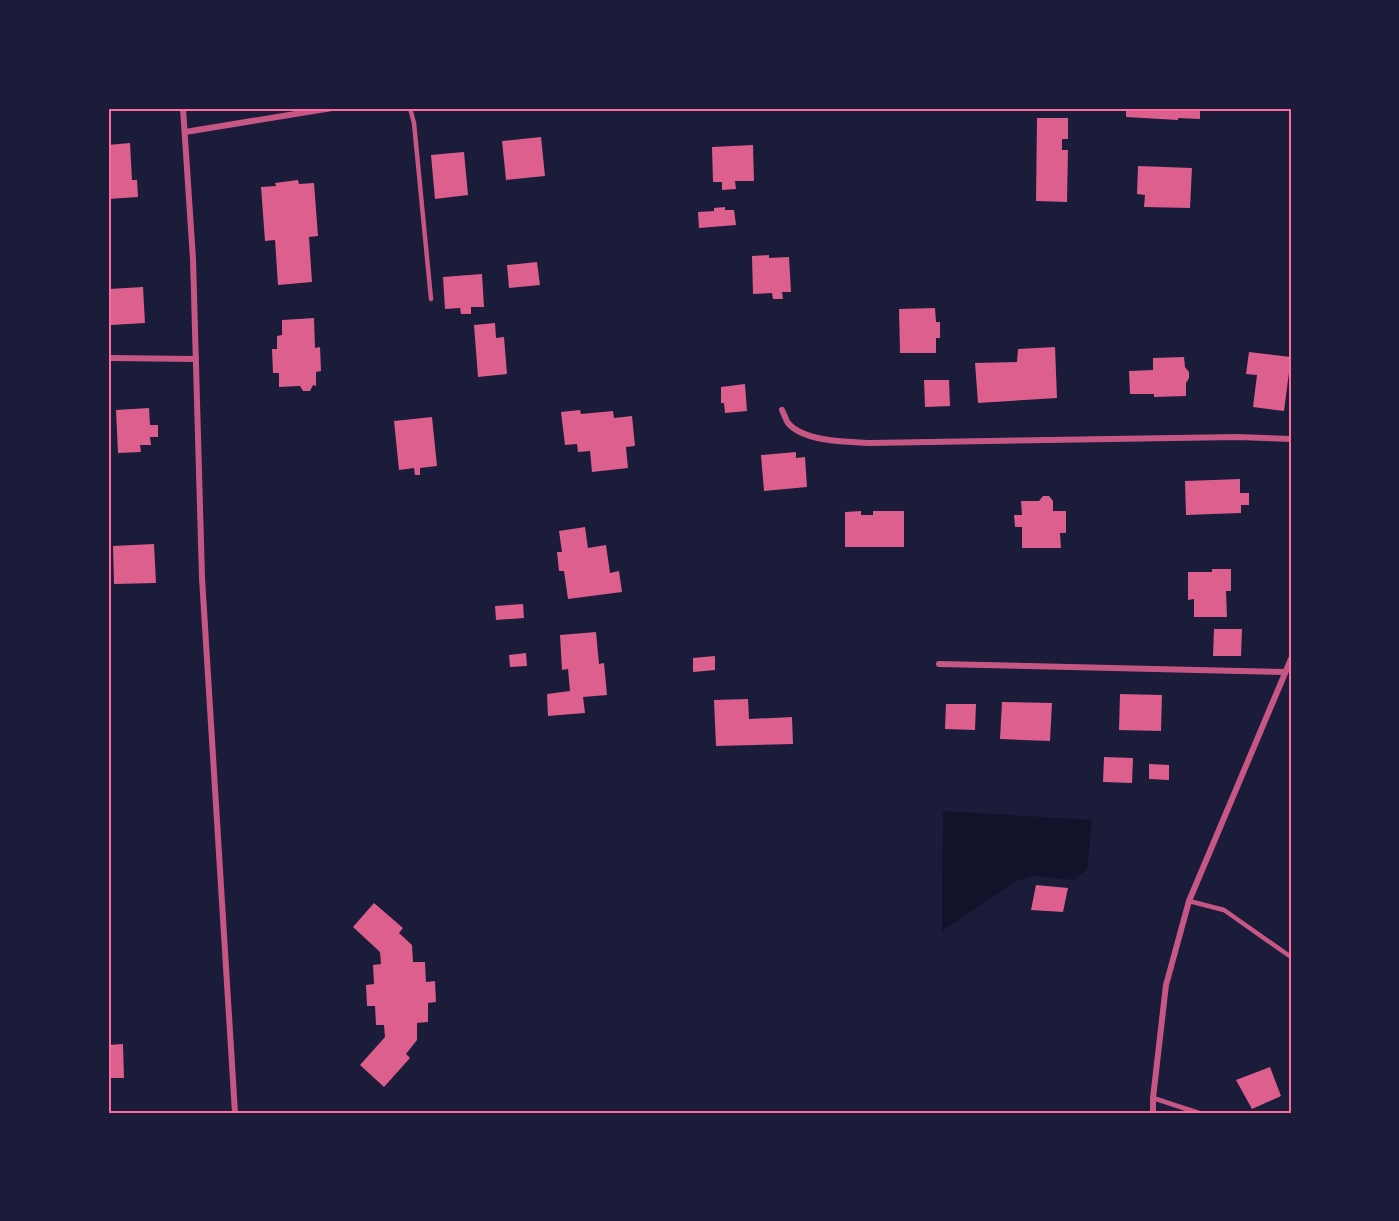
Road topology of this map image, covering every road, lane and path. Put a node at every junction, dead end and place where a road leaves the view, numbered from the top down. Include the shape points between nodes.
1 (183, 108) edge
2 (332, 108) edge
3 (410, 108) edge
4 (185, 132) junction
5 (431, 298) dead end
6 (108, 358) edge
7 (196, 359) junction
8 (782, 410) dead end
9 (1291, 439) edge
10 (1291, 659) edge
11 (939, 664) dead end
12 (1285, 672) junction
13 (1189, 902) junction
14 (1291, 957) edge
15 (1153, 1098) junction
16 (234, 1113) edge
17 (1153, 1113) edge
18 (1199, 1113) edge

1 - 4 street
2 - 4 street
3 - 5 lane
4 - 7 street
6 - 7 street
7 - 16 street via 202,578
8 - 9 street via 789,424 804,433 828,440 870,443
10 - 12 street
11 - 12 street
12 - 13 street
13 - 14 lane via 1224,910
13 - 15 street via 1166,985
15 - 17 street
15 - 18 lane

